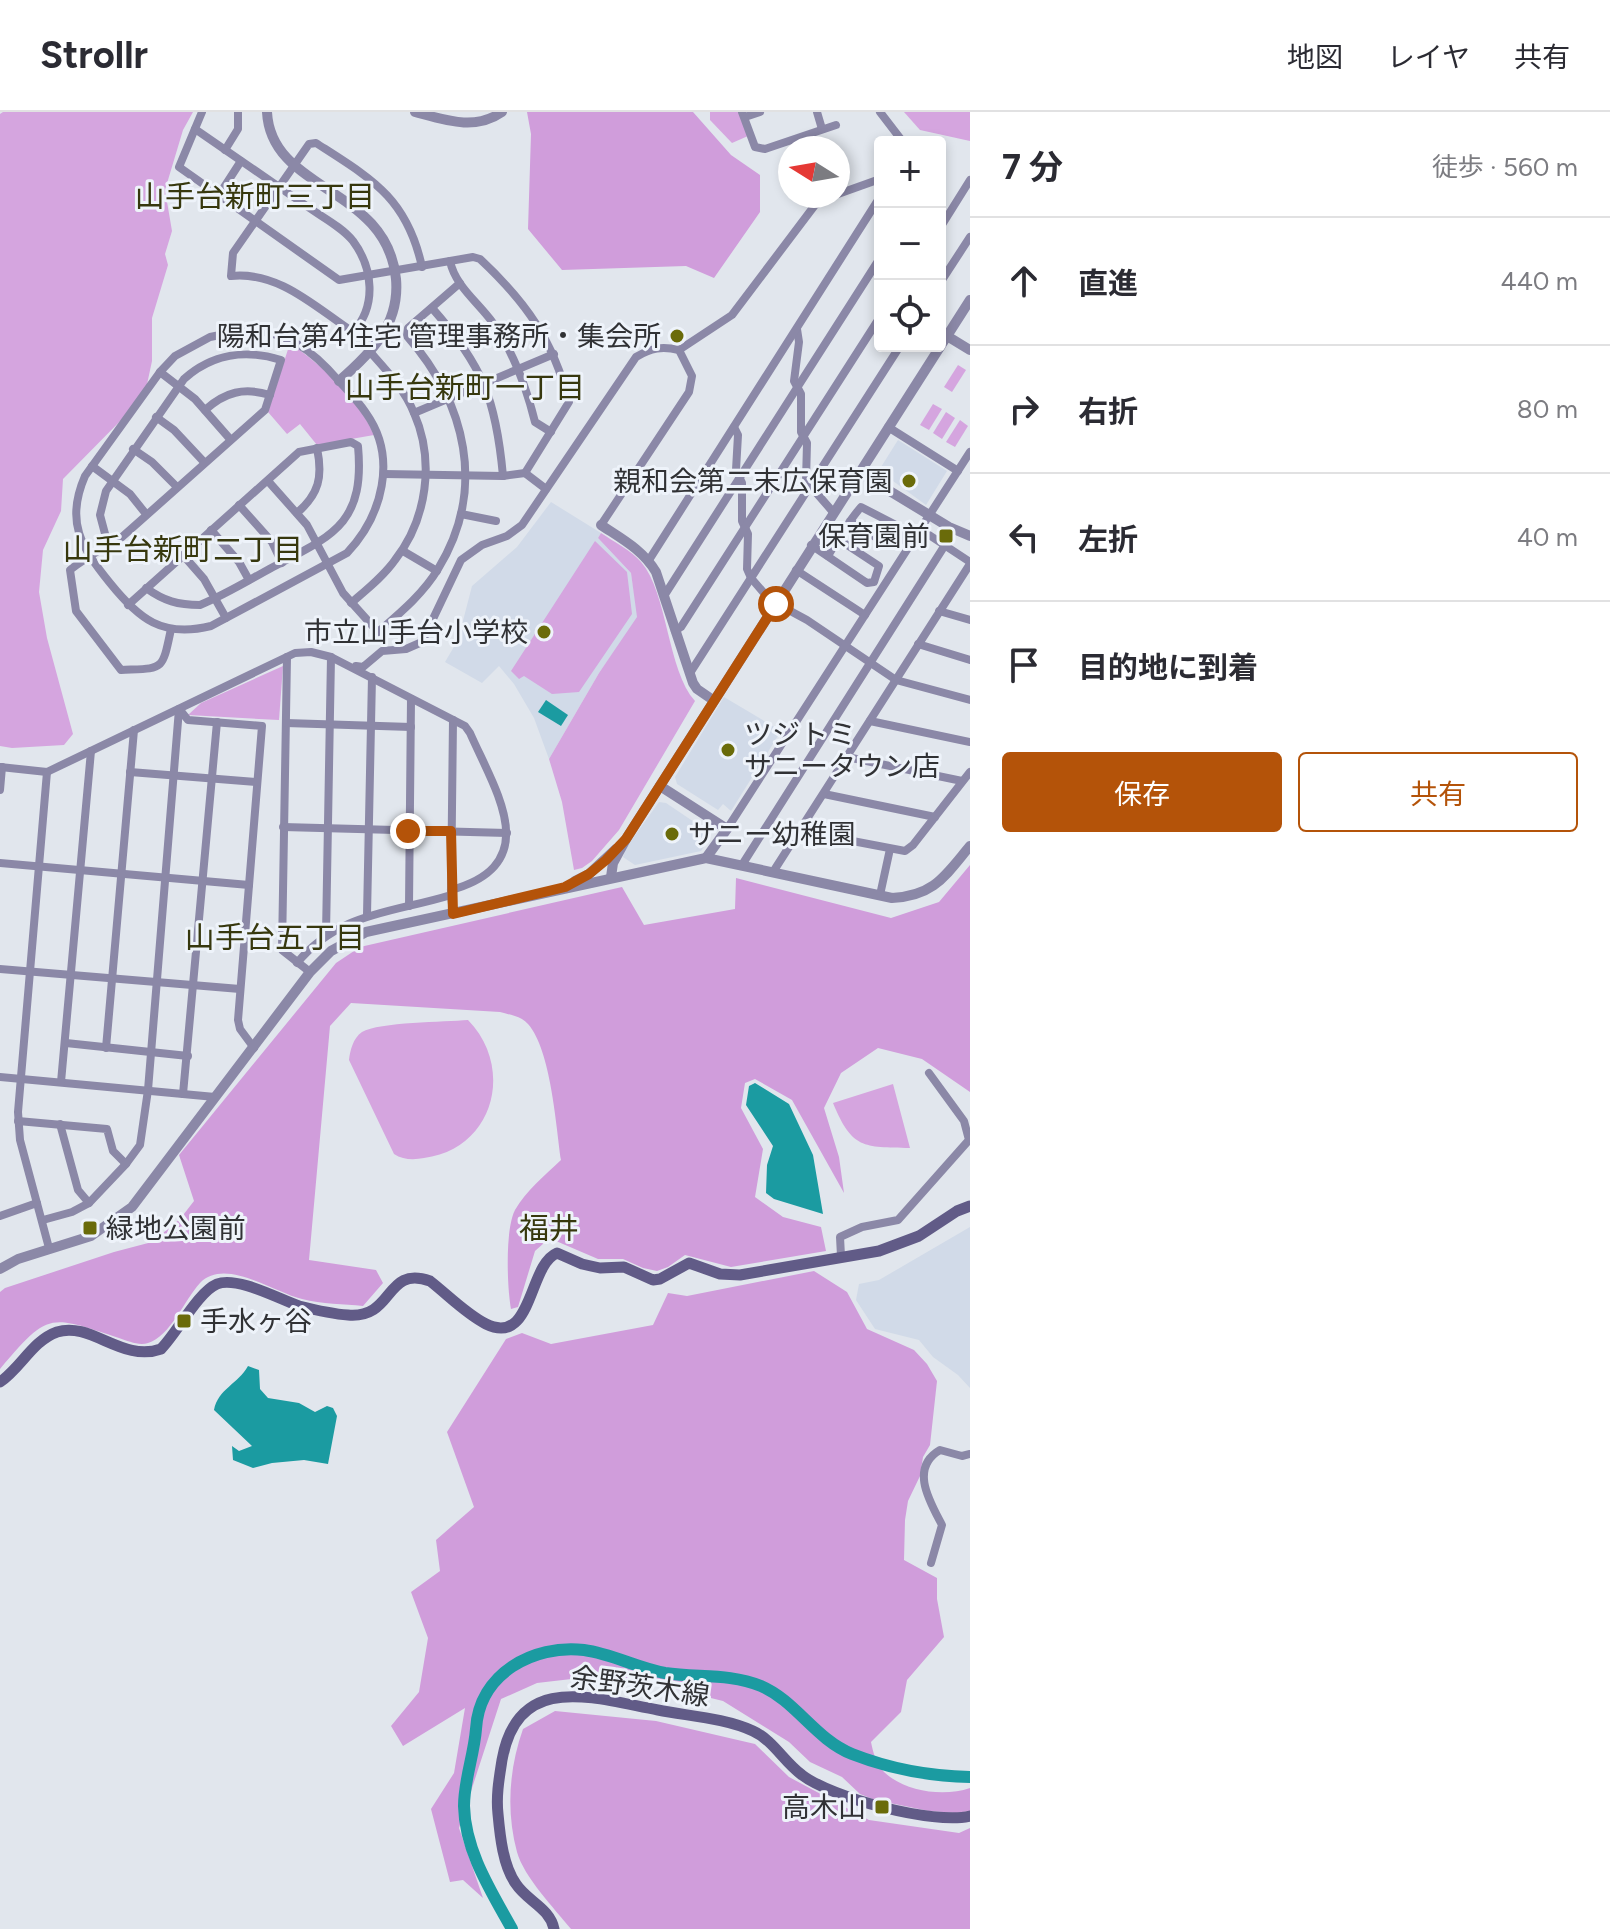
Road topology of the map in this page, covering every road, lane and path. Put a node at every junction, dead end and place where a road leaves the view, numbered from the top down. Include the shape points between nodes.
1 (202, 112) edge
2 (238, 112) edge
3 (267, 112) edge
4 (415, 112) edge
5 (502, 112) edge
6 (760, 112) edge
7 (817, 112) edge
8 (880, 112) edge
9 (744, 114) edge
10 (438, 115) edge
11 (836, 125) dead end
12 (195, 129) junction
13 (822, 129) junction
14 (898, 136) edge
15 (225, 150) junction
16 (241, 161) junction
17 (294, 165) junction
18 (970, 180) edge
19 (874, 181) edge
20 (279, 186) junction
21 (850, 190) edge
22 (219, 195) junction
23 (874, 207) edge
24 (813, 208) edge
25 (946, 218) edge
26 (255, 220) junction
27 (970, 237) edge
28 (450, 261) junction
29 (422, 267) junction
30 (874, 267) edge
31 (395, 272) junction
32 (369, 276) junction
33 (942, 280) edge
34 (460, 283) junction
35 (970, 300) edge
36 (432, 308) junction
37 (874, 326) edge
38 (797, 329) junction
39 (947, 336) joint
40 (679, 350) junction
41 (970, 350) edge
42 (896, 352) edge
43 (936, 352) edge
44 (371, 353) junction
45 (554, 354) junction
46 (518, 368) junction
47 (160, 372) junction
48 (339, 381) junction
49 (485, 383) junction
50 (178, 386) junction
51 (797, 387) junction
52 (270, 395) junction
53 (450, 398) junction
54 (205, 410) junction
55 (414, 413) junction
56 (156, 417) junction
57 (734, 427) junction
58 (888, 427) junction
59 (551, 432) junction
60 (804, 437) junction
61 (230, 439) junction
62 (317, 448) junction
63 (133, 449) junction
64 (970, 452) edge
65 (204, 462) junction
66 (92, 466) junction
67 (958, 471) junction
68 (525, 473) junction
69 (860, 473) junction
70 (384, 474) junction
71 (426, 475) junction
72 (466, 476) junction
73 (503, 476) junction
74 (739, 478) junction
75 (111, 480) junction
76 (268, 481) junction
77 (810, 486) junction
78 (177, 487) junction
79 (546, 489) junction
80 (239, 505) junction
81 (833, 512) junction
82 (297, 513) junction
83 (146, 514) junction
84 (461, 514) junction
85 (929, 515) junction
86 (496, 521) dead end
87 (850, 521) junction
88 (601, 525) joint
89 (745, 528) junction
90 (920, 529) junction
91 (211, 530) junction
92 (970, 536) edge
93 (838, 539) junction
94 (317, 544) junction
95 (108, 545) junction
96 (811, 545) junction
97 (945, 545) junction
98 (403, 551) junction
99 (87, 555) junction
100 (183, 555) junction
101 (828, 556) junction
102 (649, 560) junction
103 (282, 563) junction
104 (970, 563) edge
105 (328, 564) junction
106 (796, 570) junction
107 (437, 571) junction
108 (751, 578) junction
109 (966, 578) edge
110 (249, 580) junction
111 (146, 588) junction
112 (664, 596) junction
113 (216, 599) junction
114 (351, 603) junction
115 (776, 604) junction
116 (128, 605) junction
117 (939, 611) junction
118 (865, 615) junction
119 (226, 618) junction
120 (970, 620) edge
121 (171, 629) junction
122 (675, 631) junction
123 (918, 644) junction
124 (846, 646) junction
125 (287, 657) junction
126 (331, 657) junction
127 (970, 660) edge
128 (871, 662) junction
129 (351, 666) junction
130 (690, 673) junction
131 (372, 677) junction
132 (896, 680) junction
133 (411, 699) junction
134 (713, 700) junction
135 (970, 700) edge
136 (179, 709) junction
137 (453, 720) junction
138 (870, 721) junction
139 (217, 722) junction
140 (286, 723) junction
141 (328, 724) junction
142 (371, 725) junction
143 (411, 727) junction
144 (134, 730) junction
145 (970, 742) edge
146 (91, 751) junction
147 (847, 757) junction
148 (1, 767) edge
149 (47, 772) junction
150 (130, 772) junction
151 (970, 772) edge
152 (173, 775) junction
153 (212, 778) junction
154 (962, 781) junction
155 (257, 782) junction
156 (660, 786) junction
157 (0, 790) edge
158 (824, 794) junction
159 (935, 817) junction
160 (283, 827) junction
161 (328, 829) junction
162 (727, 829) junction
163 (368, 830) junction
164 (408, 831) junction
165 (451, 831) junction
166 (800, 831) junction
167 (507, 833) junction
168 (626, 839) junction
169 (970, 846) edge
170 (890, 849) junction
171 (706, 858) junction
172 (0, 863) edge
173 (742, 865) junction
174 (39, 866) junction
175 (80, 870) junction
176 (773, 872) junction
177 (120, 874) junction
178 (611, 877) junction
179 (166, 878) junction
180 (203, 881) junction
181 (249, 885) junction
182 (565, 887) junction
183 (451, 893) junction
184 (880, 895) junction
185 (409, 906) junction
186 (453, 914) junction
187 (367, 915) junction
188 (326, 934) junction
189 (297, 963) junction
190 (0, 969) edge
191 (29, 972) junction
192 (310, 972) junction
193 (71, 975) junction
194 (111, 978) junction
195 (157, 981) junction
196 (194, 985) junction
197 (240, 989) junction
198 (66, 1043) junction
199 (106, 1048) junction
200 (254, 1048) junction
201 (151, 1052) junction
202 (188, 1056) junction
203 (929, 1073) dead end
204 (0, 1077) edge
205 (20, 1079) junction
206 (61, 1082) junction
207 (148, 1090) junction
208 (183, 1094) junction
209 (215, 1097) junction
210 (18, 1121) junction
211 (60, 1124) junction
212 (126, 1164) junction
213 (37, 1203) junction
214 (89, 1203) junction
215 (970, 1206) edge
216 (0, 1216) edge
217 (43, 1220) junction
218 (49, 1248) junction
219 (841, 1256) junction
220 (0, 1269) edge
221 (0, 1382) edge
222 (970, 1454) edge
223 (931, 1563) dead end
224 (970, 1816) edge
225 (554, 1929) edge

1 - 12 street
2 - 15 street via 238,129
3 - 17 street via 274,144
4 - 10 street
5 - 10 street via 468,124
6 - 9 street
7 - 13 street
8 - 14 street
9 - 13 street via 755,147 765,149
11 - 13 street
12 - 15 street
12 - 22 street via 179,167
15 - 16 street
16 - 20 street
16 - 22 street
17 - 20 street
17 - 29 street via 309,144 316,143 373,183 407,220
17 - 31 street via 368,217 385,240
18 - 25 street
19 - 21 street
20 - 26 street
20 - 32 street via 350,237
22 - 26 street
23 - 38 street
24 - 40 street via 732,315
26 - 32 street via 339,280
26 - 32 street via 233,253 231,276 277,281 353,332 366,309
27 - 33 street
28 - 29 street
28 - 34 street
28 - 45 street via 480,259 521,299
29 - 31 street
30 - 51 street
31 - 32 street
31 - 44 street via 392,314
34 - 36 street
34 - 46 street via 492,322
35 - 39 street
36 - 49 street via 458,337
36 - 53 street via 408,328 407,336
37 - 60 street
38 - 51 street
38 - 57 street
39 - 41 street
40 - 79 street via 649,349 636,357
40 - 88 street via 692,376 689,392
42 - 77 street
43 - 58 street
44 - 48 street
44 - 55 street
45 - 46 street
45 - 59 street via 569,402
46 - 49 street
46 - 59 street via 535,422
47 - 48 street via 197,343 233,331 261,330 301,344
47 - 50 street
47 - 66 street
48 - 70 street via 374,427
49 - 53 street
49 - 73 street via 499,432
50 - 52 street via 201,366 255,353 281,360
50 - 54 street
50 - 56 street
51 - 60 street
51 - 74 street
52 - 54 street via 233,392
52 - 61 street via 265,410
53 - 55 street
53 - 72 street
54 - 61 street
55 - 71 street
56 - 63 street
56 - 65 street
57 - 74 street
57 - 102 street
58 - 67 street
58 - 69 street
59 - 68 street
60 - 77 street
60 - 89 street
61 - 65 street
62 - 76 street via 299,452
62 - 82 street via 319,485
62 - 94 street via 351,442 358,446 360,473 350,511
63 - 75 street
63 - 78 street
64 - 67 street
65 - 78 street
66 - 75 street
66 - 99 street via 77,510 78,533
67 - 85 street
68 - 73 street
68 - 79 street
69 - 81 street
69 - 85 street
70 - 71 street
70 - 105 street via 373,518 361,538
71 - 72 street
71 - 98 street via 418,520
72 - 73 street
72 - 84 street
74 - 89 street
74 - 112 street
75 - 83 street
75 - 95 street via 100,515
76 - 80 street
76 - 82 street
77 - 81 street
77 - 108 street
78 - 83 street
79 - 129 street via 522,525 461,560 422,642 382,651 363,667
80 - 91 street
80 - 103 street via 272,542
81 - 96 street
82 - 94 street
83 - 95 street
84 - 86 street
84 - 107 street
85 - 90 street
85 - 92 street
87 - 87 street via 864,507 896,525 902,538 889,546
87 - 93 street
88 - 102 street
89 - 108 street
89 - 122 street
90 - 97 street
90 - 118 street
91 - 100 street
91 - 110 street
93 - 101 street
93 - 101 street via 879,566 874,582 867,583
94 - 103 street
94 - 105 street
95 - 99 street
96 - 101 street
96 - 106 street
97 - 104 street
97 - 128 street
98 - 107 street
98 - 114 street
99 - 116 street
99 - 121 street via 70,570 76,611 121,670 155,669 165,661
100 - 111 street
100 - 113 street
102 - 112 street
103 - 110 street
104 - 109 street
105 - 114 street
105 - 119 street
106 - 115 street
106 - 118 street
107 - 114 street via 378,632
108 - 115 street
108 - 130 street
109 - 117 street
110 - 113 street
111 - 113 street via 178,605
111 - 116 street
112 - 122 street
113 - 119 street
115 - 124 street
115 - 134 street
116 - 121 street
117 - 120 street
117 - 123 street
118 - 124 street
119 - 121 street via 200,628
122 - 130 street
123 - 127 street
123 - 132 street
124 - 128 street
124 - 162 street
125 - 126 street via 311,652
125 - 136 street
125 - 140 street
126 - 129 street
126 - 141 street
128 - 132 street
128 - 173 street
129 - 131 street
130 - 134 street via 697,689
131 - 133 street
131 - 142 street
132 - 135 street
132 - 138 street
133 - 137 street
133 - 143 street
134 - 156 street
136 - 139 street via 188,720
136 - 144 street
136 - 152 street
137 - 165 street
137 - 167 street via 470,733 506,815
138 - 145 street
138 - 147 street
139 - 153 street
139 - 155 street via 262,726
140 - 141 street
140 - 160 street
141 - 142 street
141 - 161 street
142 - 143 street
142 - 163 street
143 - 164 street
144 - 146 street
144 - 150 street
146 - 149 street
146 - 175 street
147 - 154 street
147 - 158 street
148 - 149 street
148 - 157 street
149 - 174 street
150 - 152 street
150 - 177 street
151 - 154 street
152 - 153 street
152 - 179 street
153 - 155 street
153 - 180 street
154 - 159 street
155 - 181 street
156 - 162 street
156 - 168 street
158 - 159 street
158 - 166 street
159 - 170 street via 905,851
160 - 161 street
160 - 189 street via 282,950
161 - 163 street
161 - 188 street
162 - 171 street
163 - 164 street
163 - 187 street
164 - 165 street
164 - 185 street
165 - 167 street
165 - 183 street
166 - 170 street
166 - 176 street
167 - 183 street via 504,851 490,871
168 - 178 street
168 - 182 street via 589,874
169 - 184 street via 924,893
170 - 184 street
171 - 173 street
171 - 178 street
172 - 174 street
173 - 176 street
174 - 175 street
174 - 191 street
175 - 177 street
175 - 193 street
176 - 184 street
177 - 179 street
177 - 194 street
178 - 182 street
179 - 180 street
179 - 195 street
180 - 181 street
180 - 196 street
181 - 197 street
182 - 186 street
183 - 185 street
183 - 186 street
185 - 187 street
186 - 192 street via 366,932 331,951
187 - 188 street
188 - 189 street
189 - 192 street
190 - 191 street
191 - 193 street
191 - 205 street
192 - 200 street
193 - 194 street
193 - 198 street
194 - 195 street
194 - 199 street
195 - 196 street
195 - 201 street
196 - 197 street
196 - 202 street
197 - 200 street via 240,1029
198 - 199 street
198 - 206 street
199 - 201 street
200 - 209 street
201 - 202 street
201 - 207 street
202 - 208 street
203 - 219 street via 964,1121 969,1140 898,1220 840,1237
204 - 205 street
205 - 206 street
205 - 210 street
206 - 207 street
207 - 208 street
207 - 212 street via 140,1145
208 - 209 street
209 - 218 street via 132,1207 91,1236
210 - 211 street
210 - 213 street
211 - 212 street via 107,1129 113,1151
211 - 214 street via 78,1190
212 - 214 street
213 - 216 street
213 - 217 street
214 - 217 street
215 - 219 main road via 909,1240
217 - 218 street
218 - 220 street
219 - 221 main road via 730,1276 689,1263 653,1280 624,1267 600,1268 557,1253 542,1265 524,1314 501,1328 488,1325 421,1278 400,1281 376,1309 357,1316 222,1283 206,1292 161,1349 140,1353 79,1331 57,1332
222 - 223 street via 940,1450 927,1462 925,1490 942,1525
224 - 225 main road, 余野茨木線 via 914,1813 830,1790 802,1776 752,1730 611,1702 569,1697 536,1703 522,1712 506,1741 496,1793 514,1883 548,1914

